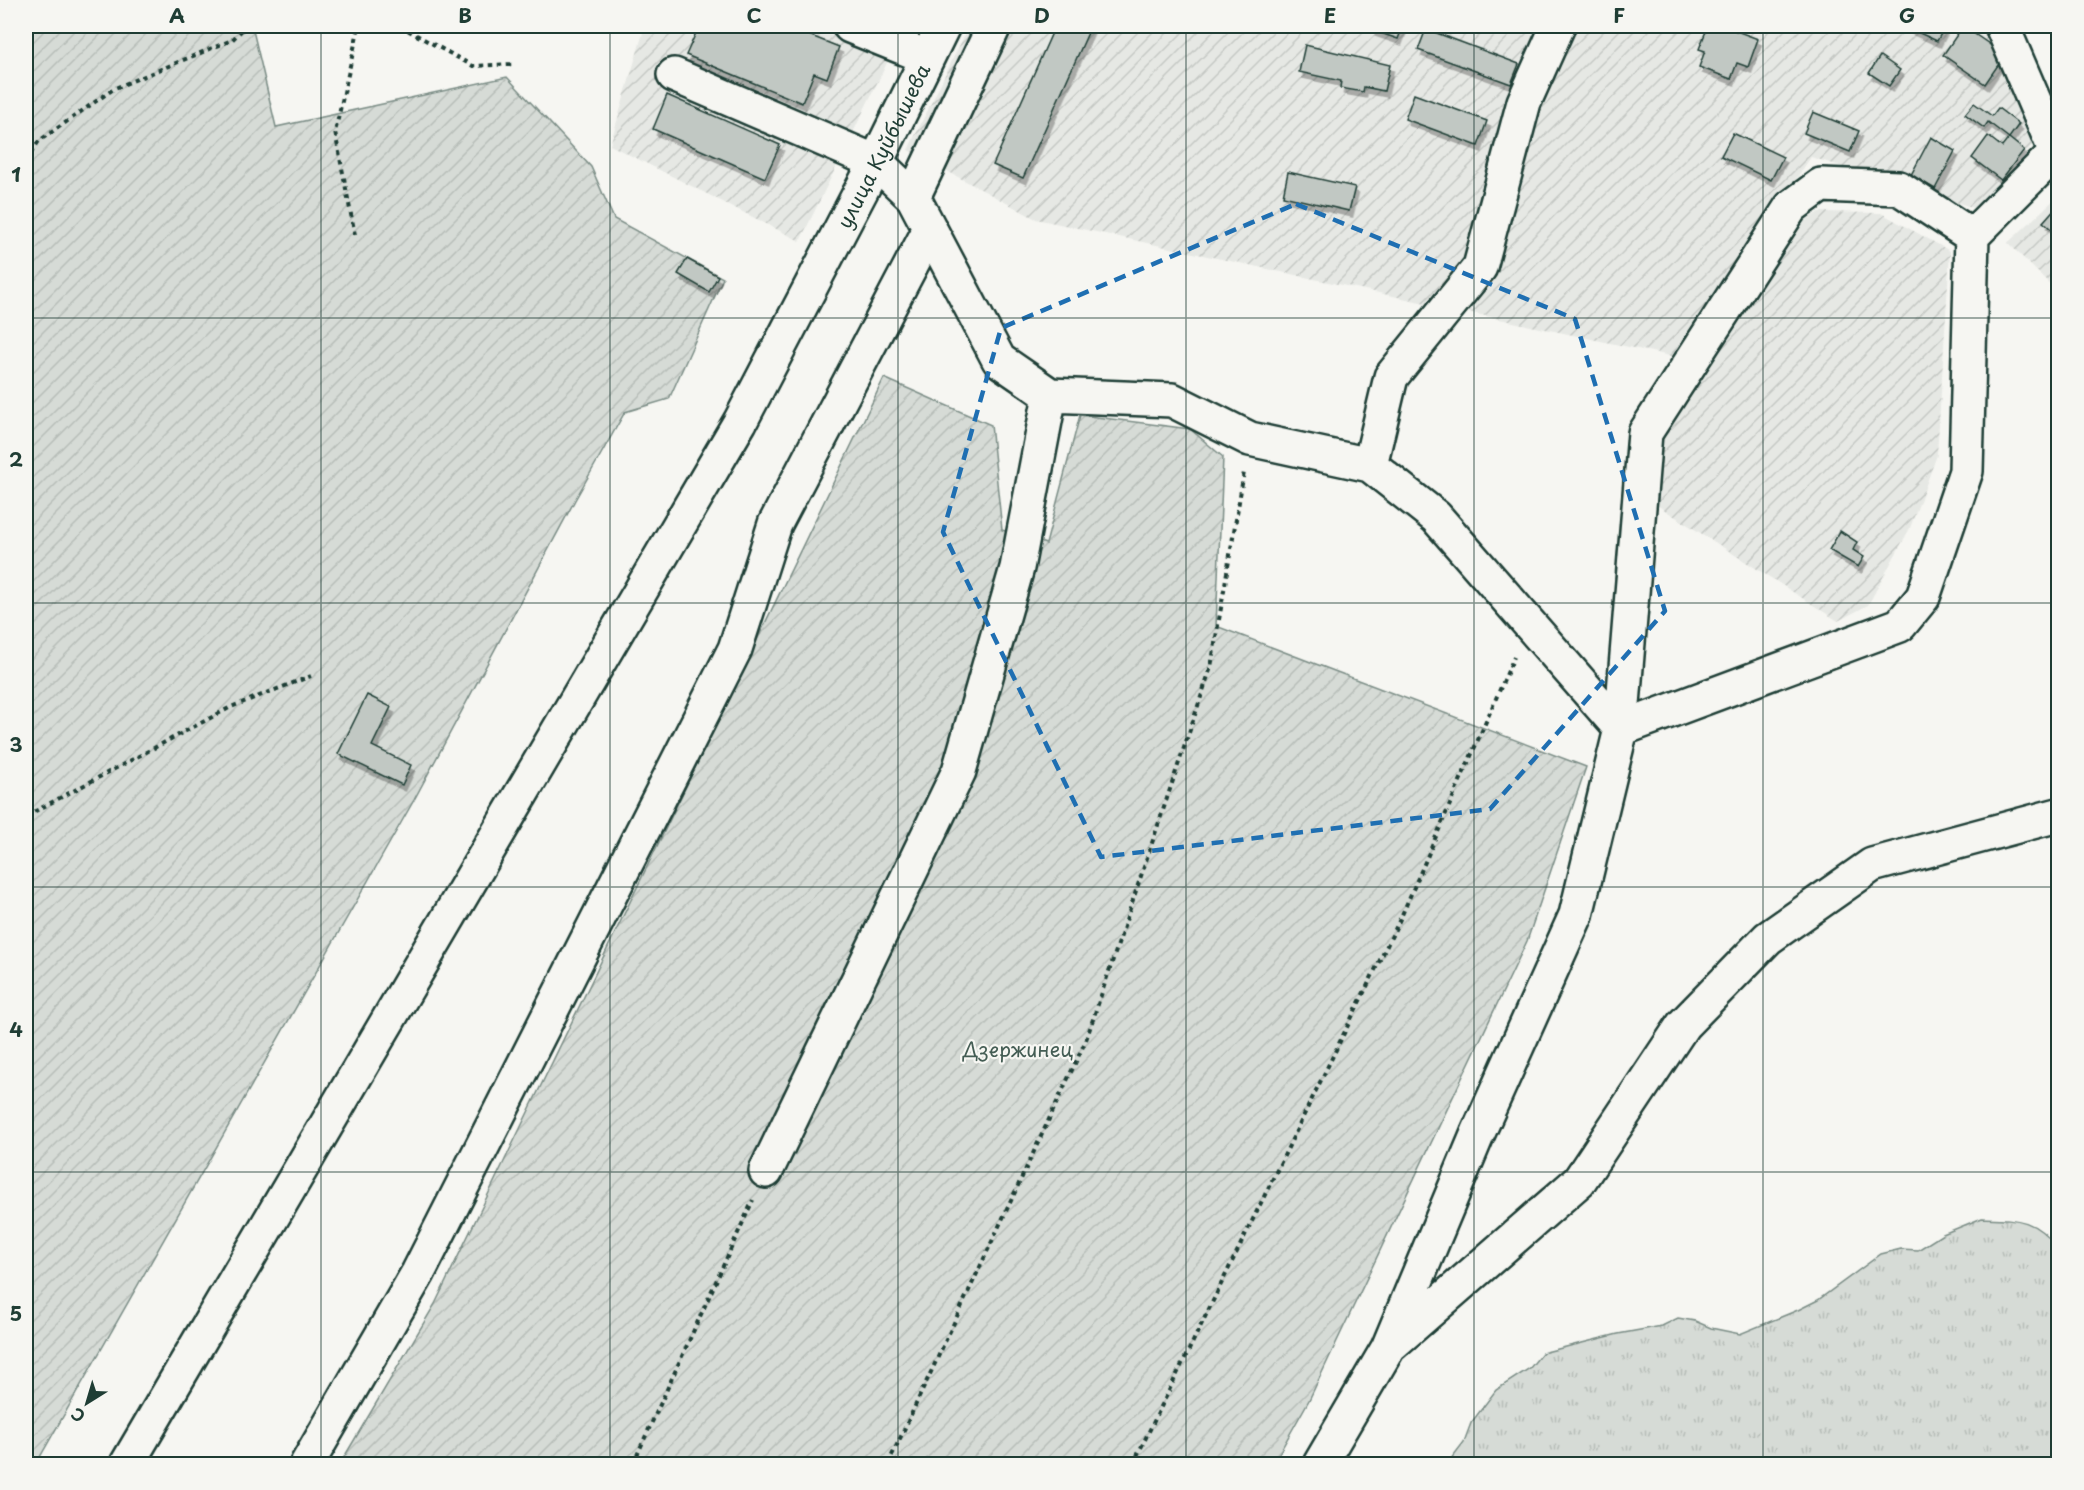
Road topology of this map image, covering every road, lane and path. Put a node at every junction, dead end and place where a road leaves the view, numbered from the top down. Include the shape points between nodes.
1 (246, 26) edge
2 (359, 26) edge
3 (400, 26) edge
4 (850, 26) edge
5 (943, 26) edge
6 (994, 26) edge
7 (1558, 26) edge
8 (2002, 26) edge
9 (927, 57) junction
10 (514, 64) dead end
11 (674, 75) dead end
12 (2057, 153) edge
13 (26, 160) edge
14 (876, 162) junction
15 (912, 196) junction
16 (930, 229) junction
17 (355, 235) dead end
18 (1972, 236) junction
19 (1050, 395) junction
20 (1250, 439) junction
21 (1370, 465) junction
22 (1529, 624) junction
23 (311, 676) dead end
24 (1621, 729) junction
25 (2058, 815) edge
26 (26, 816) edge
27 (766, 1171) joint
28 (1388, 1348) junction
29 (127, 1464) edge
30 (307, 1464) edge
31 (633, 1464) edge
32 (888, 1464) edge
33 (1133, 1464) edge
34 (1320, 1464) edge

1 - 13 path via 232,40 115,88 39,141
2 - 17 path via 335,132
3 - 10 path via 473,66
4 - 9 main road
5 - 9 main road, улица Куйбышева
6 - 15 main road
7 - 21 main road via 1524,102 1480,267 1391,377
8 - 12 main road
9 - 14 main road, улица Куйбышева
11 - 14 main road
12 - 18 main road
14 - 15 main road
14 - 29 main road, улица Куйбышева via 740,422
15 - 16 main road
16 - 19 main road via 999,360
16 - 30 main road via 775,524 735,649 418,1273
18 - 24 main road via 1966,471 1923,597 1900,625
18 - 24 main road via 1899,188 1821,184 1791,207 1645,433
19 - 20 main road via 1172,400
19 - 27 main road via 1017,568 959,771
20 - 21 main road
20 - 32 path via 1211,667 1086,1040
21 - 22 main road via 1436,517
22 - 24 main road
22 - 33 path via 1401,917
23 - 26 path via 231,706
24 - 28 main road via 1576,915 1478,1133
25 - 28 main road via 1872,865 1768,938 1683,1025 1579,1181
27 - 31 path
28 - 34 main road

